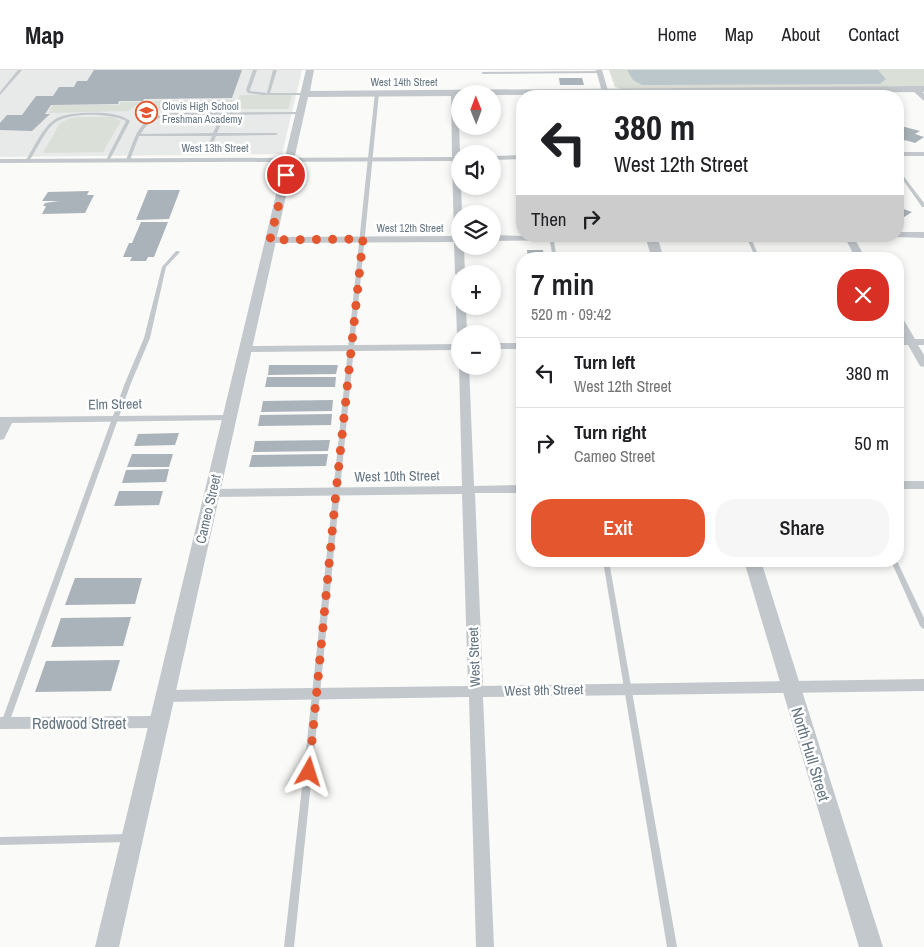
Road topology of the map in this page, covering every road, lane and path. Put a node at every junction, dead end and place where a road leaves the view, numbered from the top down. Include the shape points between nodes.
1 (20, 70) edge
2 (255, 70) edge
3 (275, 70) edge
4 (310, 70) edge
5 (599, 71) edge
6 (483, 73) dead end
7 (920, 89) edge
8 (605, 90) edge
9 (857, 90) edge
10 (377, 93) junction
11 (451, 93) edge
12 (0, 94) edge
13 (268, 94) junction
14 (304, 94) junction
15 (501, 94) edge
16 (516, 94) edge
17 (924, 98) edge
18 (300, 113) junction
19 (224, 114) junction
20 (276, 134) dead end
21 (139, 135) junction
22 (215, 135) junction
23 (210, 146) dead end
24 (904, 154) edge
25 (924, 154) edge
26 (516, 157) edge
27 (290, 158) junction
28 (501, 158) edge
29 (370, 159) junction
30 (451, 159) edge
31 (28, 160) junction
32 (108, 160) junction
33 (128, 160) junction
34 (0, 161) edge
35 (904, 179) edge
36 (924, 206) edge
37 (924, 234) edge
38 (904, 235) edge
39 (501, 238) edge
40 (516, 238) edge
41 (363, 239) junction
42 (451, 239) edge
43 (270, 240) junction
44 (178, 252) dead end
45 (904, 330) edge
46 (904, 342) edge
47 (911, 342) junction
48 (924, 342) edge
49 (501, 346) edge
50 (516, 346) edge
51 (451, 347) edge
52 (351, 348) junction
53 (245, 349) junction
54 (924, 364) edge
55 (464, 375) edge
56 (229, 418) junction
57 (116, 419) junction
58 (4, 420) edge
59 (0, 438) edge
60 (904, 485) edge
61 (924, 485) edge
62 (516, 489) edge
63 (468, 490) junction
64 (336, 492) junction
65 (212, 493) junction
66 (607, 567) edge
67 (754, 567) edge
68 (897, 567) edge
69 (924, 626) edge
70 (924, 685) edge
71 (790, 687) junction
72 (627, 689) junction
73 (475, 692) junction
74 (317, 694) junction
75 (165, 696) junction
76 (158, 722) junction
77 (3, 723) edge
78 (131, 838) junction
79 (0, 840) edge
80 (106, 947) edge
81 (290, 947) edge
82 (485, 947) edge
83 (672, 947) edge
84 (872, 947) edge

1 - 12 lane
2 - 13 lane via 249,92
3 - 13 lane
4 - 14 street, Cameo Street
5 - 6 lane
5 - 8 street
7 - 9 street, West 14th Street
7 - 17 street
10 - 11 street, West 14th Street
10 - 14 street, West 14th Street
10 - 29 lane
13 - 14 lane
14 - 18 street, Cameo Street
15 - 16 street, West 14th Street
18 - 19 lane
18 - 27 street, Cameo Street
19 - 21 lane via 156,116 145,122
19 - 22 lane
20 - 22 lane
21 - 22 lane
21 - 33 lane
22 - 23 lane
24 - 25 street
26 - 28 street
27 - 29 street, West 13th Street
27 - 33 street, West 13th Street
27 - 43 street, Cameo Street
29 - 30 street, West 13th Street
29 - 41 lane
31 - 32 street, West 13th Street
31 - 32 lane via 54,122 71,115 116,115 128,121
31 - 34 street, West 13th Street
32 - 33 street, West 13th Street
35 - 36 lane
37 - 38 street
39 - 40 street
41 - 42 street, West 12th Street
41 - 43 street, West 12th Street
41 - 52 lane
43 - 53 street, Cameo Street
44 - 57 lane via 164,267 147,338
45 - 47 street
46 - 47 street
47 - 48 street
47 - 54 street
49 - 50 street
51 - 52 street
52 - 53 street
52 - 64 lane
53 - 56 street, Cameo Street
55 - 63 street, West Street
56 - 57 street, Elm Street
56 - 65 street, Cameo Street
57 - 58 street, Elm Street
57 - 77 lane
58 - 59 street
60 - 61 street
62 - 63 street, West 10th Street
63 - 64 street, West 10th Street
63 - 73 street, West Street
64 - 65 street, West 10th Street
64 - 74 lane
65 - 75 street, Cameo Street
66 - 72 lane
67 - 71 street, North Hull Street
68 - 69 lane
70 - 71 street, West 9th Street
71 - 72 street, West 9th Street
71 - 84 street, North Hull Street
72 - 73 street, West 9th Street
72 - 83 lane
73 - 74 street, West 9th Street
73 - 82 street, West Street
74 - 75 street, West 9th Street
74 - 81 lane
75 - 76 street, Cameo Street
76 - 77 street, Redwood Street
76 - 78 street, Cameo Street
78 - 79 lane
78 - 80 street, Cameo Street

